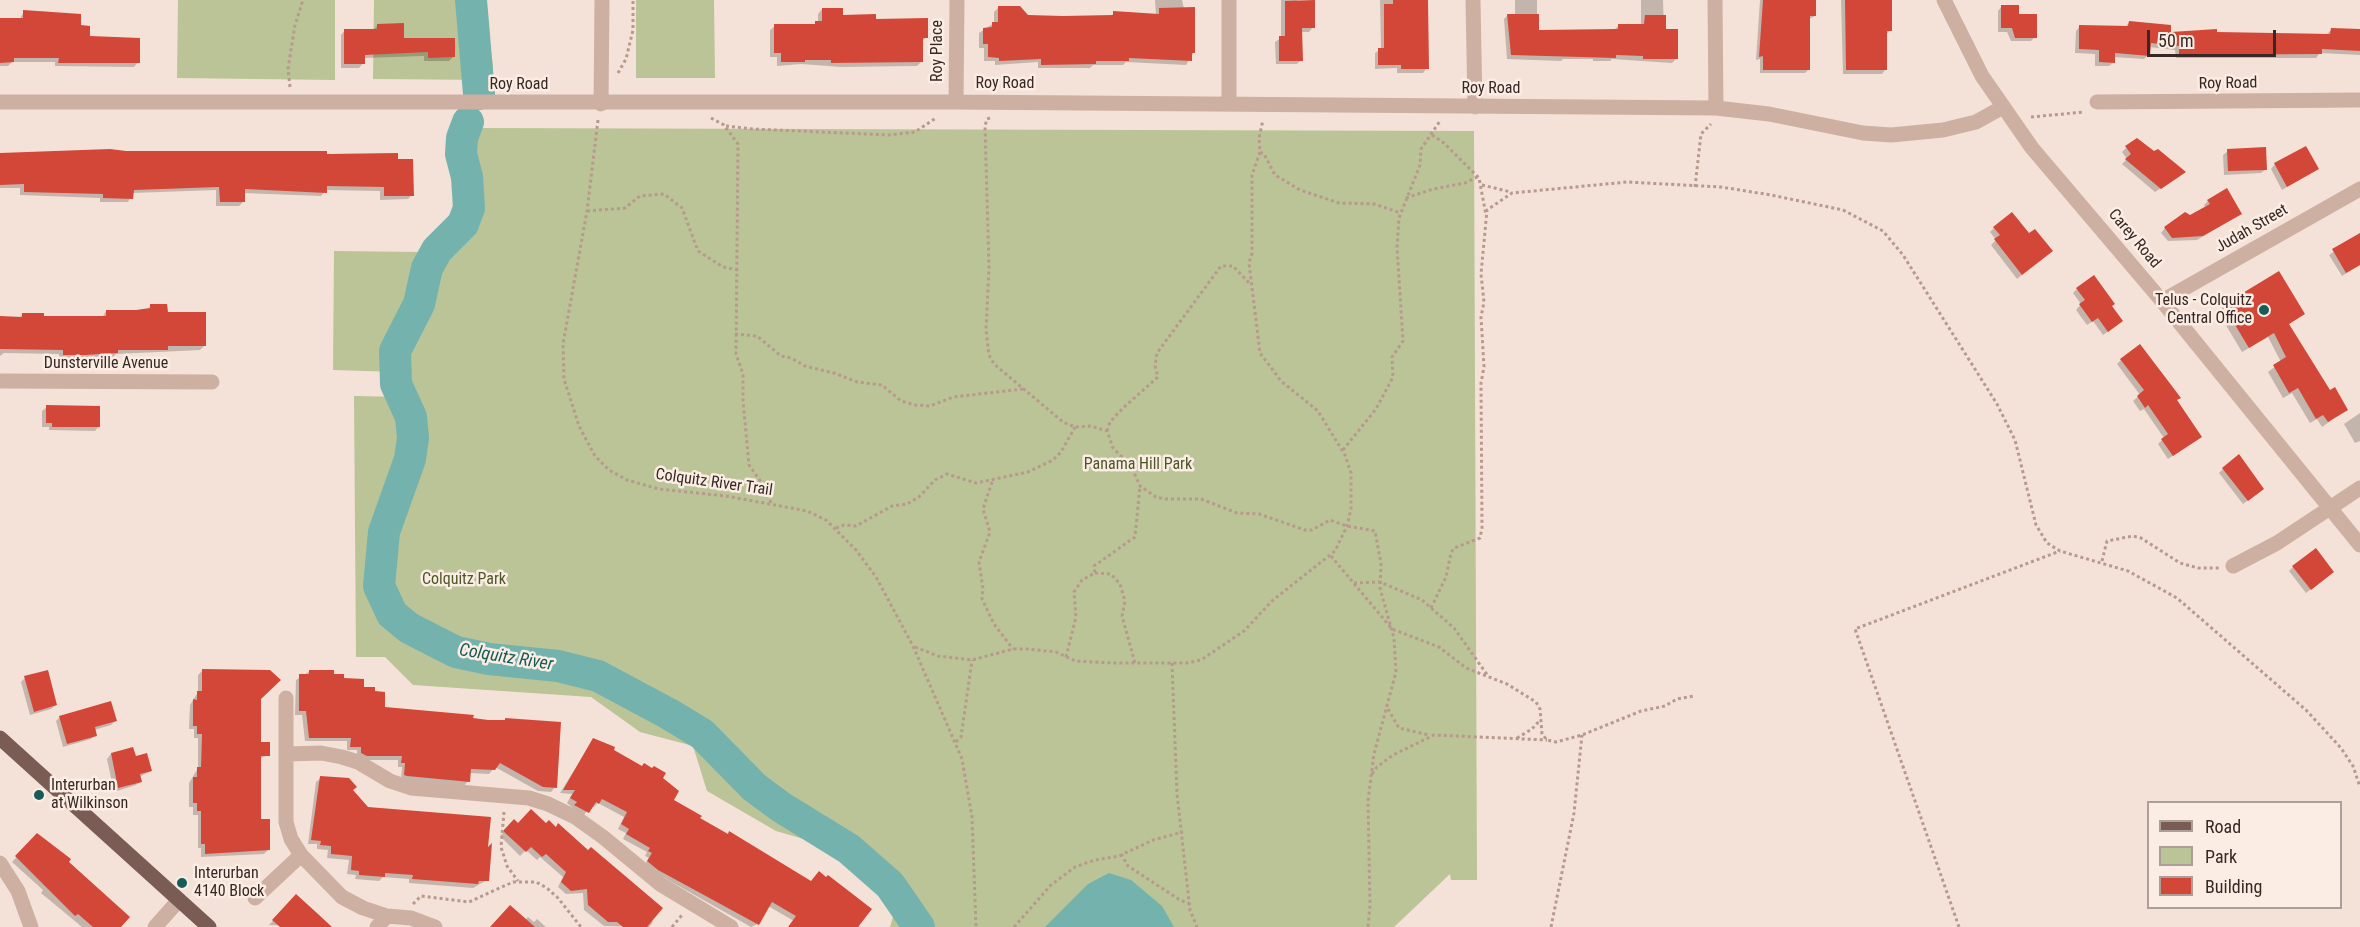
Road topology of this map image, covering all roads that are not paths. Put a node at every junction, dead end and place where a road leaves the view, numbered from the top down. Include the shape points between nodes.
1 (602, 0) edge
2 (957, 0) edge
3 (1229, 0) edge
4 (1473, 0) edge
5 (1715, 0) edge
6 (1944, 0) edge
7 (2360, 100) edge
8 (0, 102) edge
9 (956, 102) junction
10 (2097, 102) road end
11 (1229, 103) junction
12 (602, 104) junction
13 (1474, 107) junction
14 (1716, 108) junction
15 (2007, 113) junction
16 (2360, 189) edge
17 (2162, 301) junction
18 (0, 381) edge
19 (212, 382) dead end
20 (2360, 488) edge
21 (2330, 508) junction
22 (2360, 545) edge
23 (2233, 566) road end
24 (286, 698) dead end
25 (0, 738) edge
26 (287, 754) junction
27 (301, 855) junction
28 (0, 863) edge
29 (255, 898) dead end
30 (179, 900) junction
31 (382, 921) edge
32 (407, 921) edge
33 (31, 927) edge
34 (154, 927) edge
35 (208, 927) edge
36 (435, 927) edge
37 (731, 927) edge

1 - 12 street
2 - 9 street, Roy Place
3 - 11 street
4 - 13 street
5 - 14 street
6 - 15 street, Carey Road via 1963,42
7 - 10 street, Roy Road
8 - 12 street, Roy Road
9 - 11 street, Roy Road
9 - 12 street, Roy Road
11 - 13 street, Roy Road
13 - 14 street, Roy Road
14 - 15 street, Roy Road via 1891,135 1943,130
15 - 17 street, Carey Road
16 - 17 street, Judah Street
17 - 21 street, Carey Road
18 - 19 street, Dunsterville Avenue
20 - 21 street
21 - 22 street, Carey Road
21 - 23 street
24 - 26 street
25 - 30 main road
26 - 27 street via 286,822
26 - 37 street via 342,756 411,788 530,798 549,804 575,817 660,884
27 - 29 street
27 - 31 street via 342,897
28 - 33 street via 18,891
30 - 34 street
30 - 35 main road
31 - 32 street
32 - 36 street

